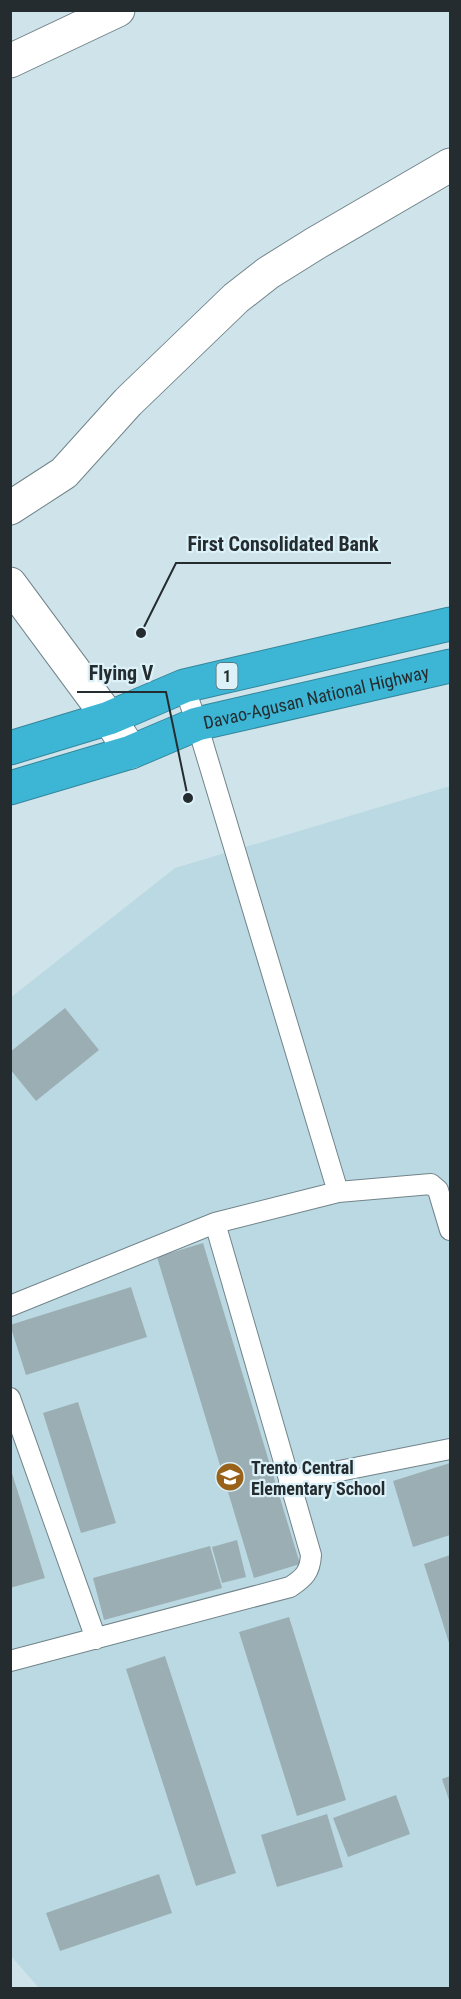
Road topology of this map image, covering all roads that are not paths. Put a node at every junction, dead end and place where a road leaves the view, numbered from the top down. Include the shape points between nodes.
1 (118, 10) edge
2 (10, 61) edge
3 (450, 165) edge
4 (10, 508) edge
5 (10, 584) edge
6 (450, 624) edge
7 (450, 666) edge
8 (184, 686) junction
9 (109, 718) junction
10 (197, 724) junction
11 (10, 748) edge
12 (131, 752) junction
13 (10, 788) edge
14 (338, 1192) junction
15 (215, 1223) junction
16 (450, 1230) edge
17 (10, 1306) edge
18 (10, 1398) edge
19 (450, 1449) edge
20 (289, 1481) junction
21 (96, 1639) junction
22 (10, 1662) edge

1 - 2 street
3 - 4 street via 268,273 236,298 128,402 64,474
5 - 9 street
6 - 8 highway, 1
7 - 10 highway, Davao-Agusan National Highway / 1
8 - 9 highway, 1
8 - 10 lane
9 - 11 highway, 1
9 - 12 street
10 - 12 highway, Davao-Agusan National Highway / 1
10 - 14 lane
12 - 13 highway, Davao-Agusan National Highway / 1
14 - 15 lane
14 - 16 lane via 431,1184 438,1190
15 - 17 lane
15 - 20 lane
18 - 21 lane
19 - 20 lane
20 - 21 lane via 311,1555 310,1569 303,1578 290,1587
21 - 22 lane

